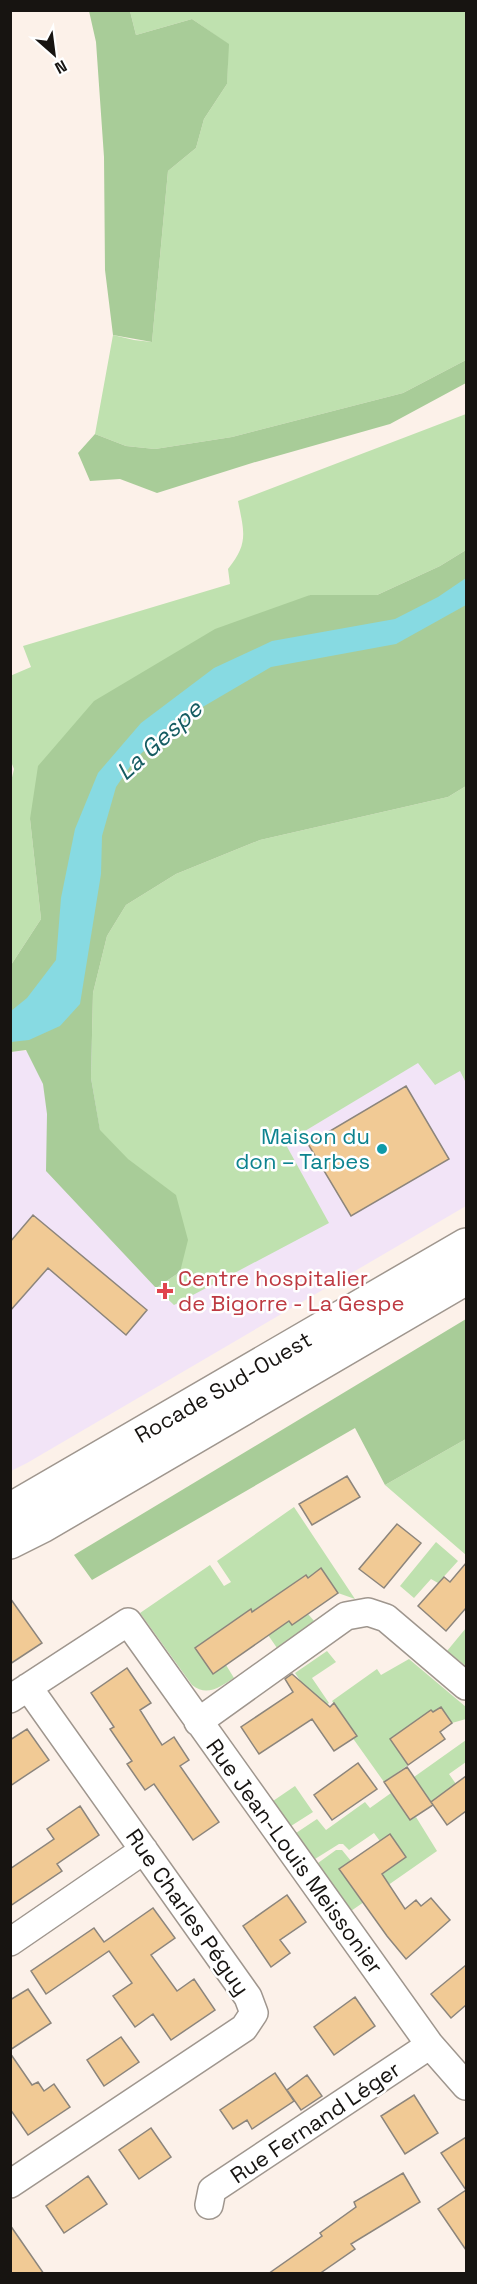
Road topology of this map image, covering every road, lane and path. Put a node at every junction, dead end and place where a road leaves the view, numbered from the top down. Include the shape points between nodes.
1 (466, 1245) edge
2 (466, 1278) edge
3 (10, 1510) edge
4 (10, 1542) edge
5 (466, 1686) edge
6 (20, 1693) edge
7 (198, 1722) junction
8 (144, 1850) junction
9 (10, 1942) edge
10 (430, 2045) junction
11 (466, 2086) edge
12 (10, 2184) edge
13 (209, 2205) dead end

1 - 3 main road, Rocade Sud-Ouest
2 - 4 main road, Rocade Sud-Ouest
5 - 7 street via 386,1618 368,1612 346,1616
6 - 7 street, Rue Jean-Louis Meissonier via 128,1622
6 - 8 street, Rue Charles Péguy
7 - 10 street, Rue Jean-Louis Meissonier
8 - 9 street
8 - 12 street, Rue Charles Péguy via 248,1997 254,2013 244,2028
10 - 11 street, Rue Jean-Louis Meissonier
10 - 13 street, Rue Fernand Léger via 212,2190

